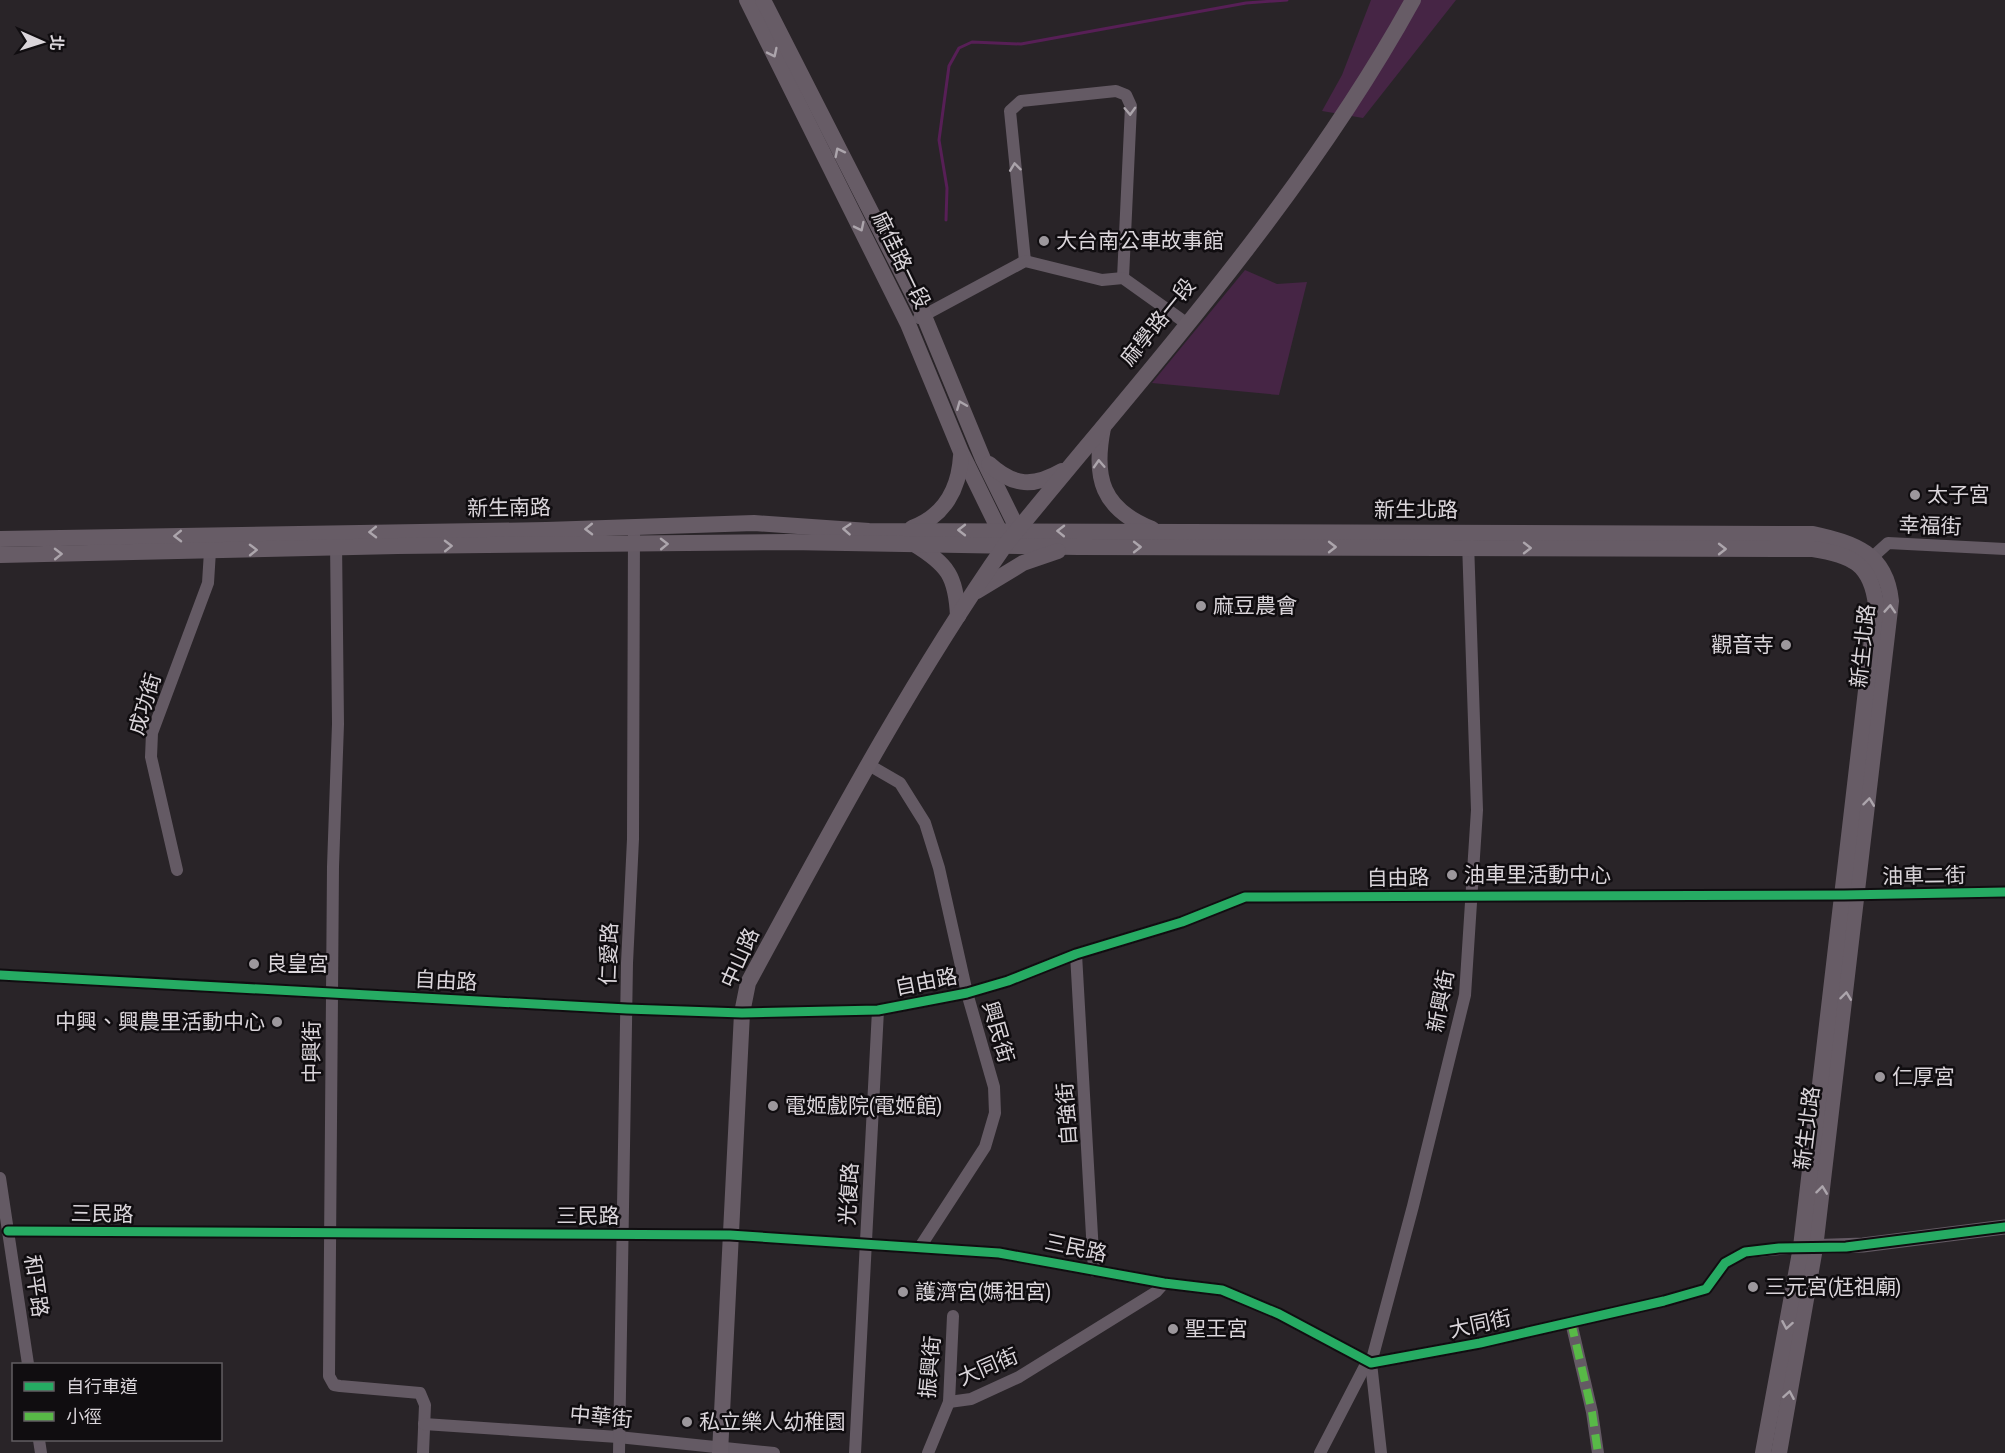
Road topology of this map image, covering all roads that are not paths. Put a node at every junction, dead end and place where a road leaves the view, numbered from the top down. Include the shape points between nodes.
1 (747, 0) edge
2 (763, 0) edge
3 (1413, 0) edge
4 (1025, 261) junction
5 (1123, 278) junction
6 (924, 316) junction
7 (1186, 323) junction
8 (908, 324) junction
9 (1103, 426) junction
10 (961, 452) junction
11 (983, 459) junction
12 (1068, 468) junction
13 (1018, 530) junction
14 (1161, 532) junction
15 (634, 536) junction
16 (909, 537) junction
17 (1003, 537) junction
18 (0, 539) edge
19 (1468, 540) junction
20 (336, 541) junction
21 (1078, 548) junction
22 (2005, 549) edge
23 (210, 551) junction
24 (0, 555) edge
25 (1867, 562) junction
26 (971, 594) junction
27 (958, 616) junction
28 (869, 765) junction
29 (177, 870) dead end
30 (2005, 892) edge
31 (1851, 895) junction
32 (1473, 896) junction
33 (1076, 954) junction
34 (0, 975) edge
35 (332, 993) junction
36 (967, 993) junction
37 (627, 1010) junction
38 (878, 1010) junction
39 (742, 1013) junction
40 (0, 1178) edge
41 (2005, 1227) edge
42 (8, 1231) junction
43 (331, 1232) junction
44 (624, 1234) junction
45 (730, 1235) junction
46 (866, 1243) junction
47 (920, 1246) junction
48 (1808, 1247) junction
49 (1094, 1271) junction
50 (1164, 1283) junction
51 (953, 1316) dead end
52 (1571, 1322) junction
53 (28, 1363) edge
54 (1371, 1363) junction
55 (950, 1402) junction
56 (424, 1424) junction
57 (618, 1437) junction
58 (720, 1451) edge
59 (423, 1453) edge
60 (619, 1453) edge
61 (774, 1453) edge
62 (855, 1453) edge
63 (928, 1453) edge
64 (1320, 1453) edge
65 (1381, 1453) edge
66 (1598, 1453) edge
67 (1763, 1453) edge
68 (1779, 1453) edge

1 -> 8 main road, 麻佳路一段
6 -> 2 main road, 麻佳路一段
3 - 7 main road, 麻學路一段 via 1344,115
4 - 5 street via 1102,280
4 -> 5 street via 1010,111 1021,101 1116,91 1126,95 1131,106
4 - 6 street
5 - 7 street
6 - 8 street
11 -> 6 main road, 麻佳路一段
7 - 9 main road, 麻學路一段
8 - 10 main road, 麻佳路一段
9 - 12 main road, 麻學路一段
14 -> 9 main road via 1117,510 1107,496 1100,475
10 - 16 main road via 960,478 942,509
10 - 17 main road, 麻佳路一段
11 - 12 main road via 999,473 1024,484 1046,480
11 - 13 main road, 麻佳路一段
12 - 13 main road, 麻學路一段
14 -> 13 main road, 新生北路
13 - 17 main road, 新生南路
14 - 19 main road, 新生北路
15 - 16 main road, 新生南路
15 - 20 main road, 新生南路
15 - 37 street, 仁愛路 via 633,839
16 - 17 main road, 新生南路
16 - 27 main road via 950,572
17 - 21 main road, 新生北路
17 - 26 main road, 中山路
20 -> 18 main road, 新生南路
21 -> 19 main road, 新生北路
19 - 25 main road, 新生北路 via 1813,534 1852,543
19 - 32 street, 新興街 via 1477,810
23 -> 20 main road, 新生南路
20 - 35 street, 中興街 via 338,724
21 - 26 main road via 1023,563
22 - 25 street, 幸福街 via 1888,543
24 -> 23 main road, 新生南路
23 - 29 street, 成功街 via 208,583 152,734 151,757
25 - 31 main road, 新生北路 via 1890,588 1891,601
26 - 27 main road, 中山路
27 - 28 main road, 中山路
28 - 36 street, 興民街 via 900,783 925,822
28 - 39 main road, 中山路 via 748,983
30 - 31 street, 油車二街
31 - 32 street, 自由路
31 - 48 main road, 新生北路
32 - 33 street, 自由路 via 1245,897 1182,922
32 - 54 street, 新興街 via 1465,995
33 - 36 street, 自由路
33 - 49 street, 自強街
34 - 35 street, 自由路
35 - 37 street, 自由路
35 - 43 street, 中興街
36 - 38 street, 自由路
36 - 47 street, 興民街 via 994,1087 993,1127 979,1156
37 - 39 street, 自由路
37 - 44 street, 仁愛路
38 - 39 street, 自由路
38 - 46 street, 光復路
39 - 45 main road, 中山路
40 - 42 street, 和平路
41 - 48 street via 1863,1245
42 - 43 street, 三民路
42 - 53 street, 和平路
43 - 44 street, 三民路
43 - 56 street, 中興街 via 330,1381 340,1386 420,1393 424,1400
44 - 45 street, 三民路
44 - 57 street, 仁愛路
45 - 46 street, 三民路
45 - 58 main road, 中山路
46 - 47 street, 三民路
46 - 62 street, 光復路
47 - 49 street, 三民路 via 1029,1256
48 - 52 street, 大同街 via 1745,1252 1725,1263 1706,1289
48 -> 67 main road, 新生北路
68 -> 48 main road, 新生北路
49 - 50 street, 三民路
50 - 54 street via 1209,1287 1239,1295
50 - 55 street, 大同街 via 1156,1292 1019,1377 971,1399
51 - 55 street, 振興街
52 - 54 street, 大同街
52 - 66 street
54 - 64 street, 新興街 via 1364,1368
54 - 65 street
55 - 63 street, 振興街
56 - 57 street, 中華街
56 - 59 street, 中興街
57 - 58 street, 中華街
57 - 60 street, 仁愛路
58 - 61 street, 中華街

